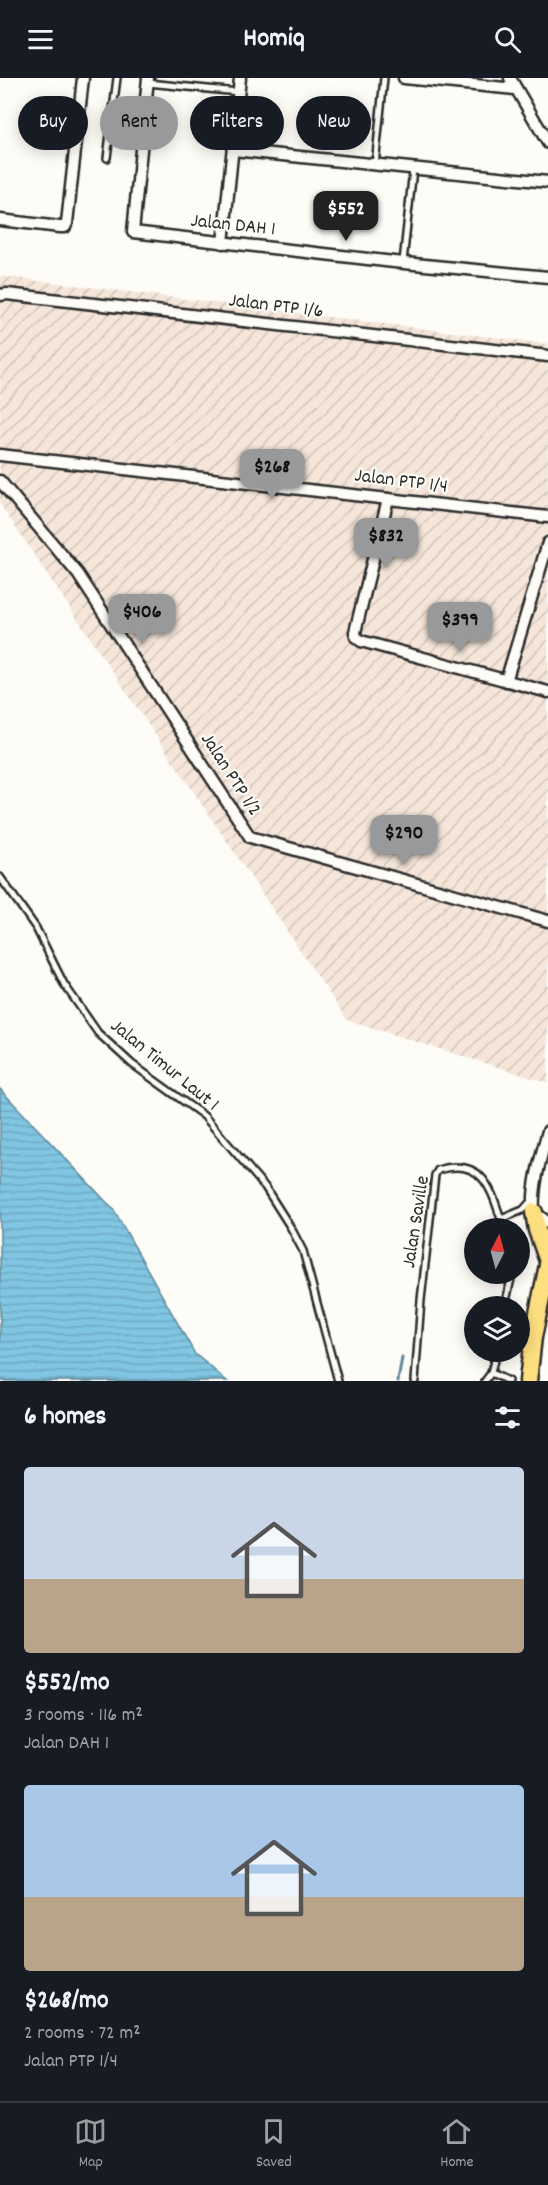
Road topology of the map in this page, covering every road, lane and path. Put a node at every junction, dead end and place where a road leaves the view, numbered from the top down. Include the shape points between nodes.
1 (83, 78) edge
2 (117, 78) edge
3 (240, 78) edge
4 (384, 78) edge
5 (404, 78) edge
6 (510, 78) edge
7 (148, 80) edge
8 (515, 89) junction
9 (238, 92) junction
10 (238, 96) edge
11 (548, 143) edge
12 (233, 150) joint
13 (107, 158) dead end
14 (375, 165) junction
15 (413, 169) junction
16 (548, 182) edge
17 (0, 220) edge
18 (223, 243) junction
19 (403, 263) junction
20 (548, 277) edge
21 (0, 295) edge
22 (548, 356) edge
23 (0, 455) edge
24 (0, 481) edge
25 (388, 499) junction
26 (548, 517) edge
27 (548, 543) edge
28 (506, 681) junction
29 (548, 692) edge
30 (0, 877) edge
31 (548, 921) edge
32 (548, 1131) edge
33 (533, 1205) junction
34 (501, 1218) edge
35 (504, 1218) edge
36 (548, 1223) edge
37 (548, 1263) edge
38 (494, 1362) edge
39 (491, 1373) junction
40 (338, 1381) edge
41 (415, 1381) edge
42 (485, 1381) edge
43 (508, 1381) edge
44 (528, 1381) edge

1 - 17 street via 65,227
2 - 13 lane
3 - 9 street
4 - 14 lane
5 - 8 street
6 - 8 street
7 - 9 lane
7 - 18 street, Jalan DAH 1 via 133,232
8 - 11 street
9 - 10 street
12 - 14 street
12 - 18 street
14 - 15 street
15 - 16 street
15 - 19 lane
18 - 19 street, Jalan DAH 1
19 - 20 street, Jalan DAH 1
21 - 22 street, Jalan PTP 1/6
23 - 25 street, Jalan PTP 1/4
24 - 31 street, Jalan PTP 1/2 via 78,574 250,837
25 - 26 street, Jalan PTP 1/4
25 - 28 street via 356,637
27 - 28 street
28 - 29 street
30 - 40 lane, Jalan Timur Laut 1 via 36,928 64,984 98,1033 132,1064 204,1116 265,1187 303,1251
32 - 33 street
33 - 35 lane
33 - 36 street
33 - 37 main road
34 - 41 lane, Jalan Saville via 492,1191 479,1174 458,1167 438,1170
37 - 44 main road
38 - 39 lane
39 - 42 lane
39 - 43 lane

